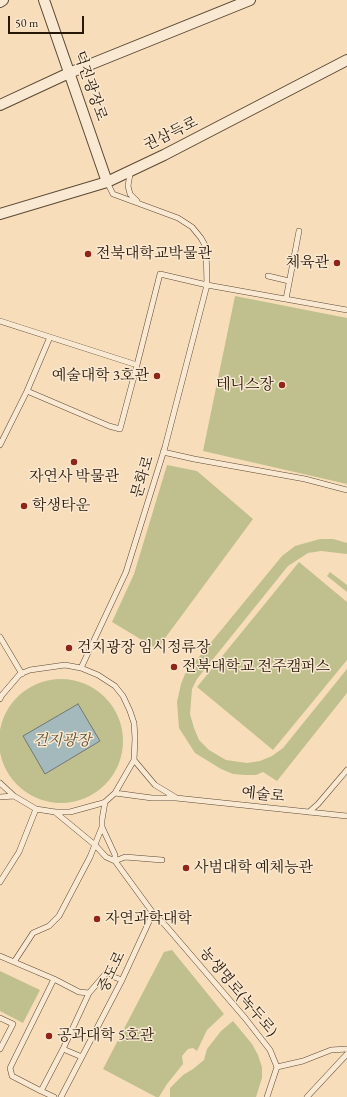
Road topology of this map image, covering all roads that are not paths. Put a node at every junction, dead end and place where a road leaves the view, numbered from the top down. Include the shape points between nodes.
1 (2, 0) edge
2 (44, 0) edge
3 (247, 1) edge
4 (0, 2) edge
5 (347, 60) edge
6 (69, 73) junction
7 (0, 105) edge
8 (138, 166) junction
9 (107, 182) junction
10 (139, 203) junction
11 (0, 214) edge
12 (299, 231) dead end
13 (268, 276) dead end
14 (289, 281) junction
15 (207, 285) junction
16 (286, 299) junction
17 (347, 310) edge
18 (0, 321) edge
19 (50, 337) junction
20 (136, 365) junction
21 (27, 391) junction
22 (0, 445) edge
23 (163, 452) junction
24 (347, 490) edge
25 (0, 637) edge
26 (81, 668) junction
27 (22, 674) junction
28 (0, 699) edge
29 (134, 760) junction
30 (347, 770) edge
31 (0, 783) edge
32 (115, 793) junction
33 (14, 796) junction
34 (0, 797) edge
35 (176, 798) junction
36 (105, 802) junction
37 (36, 809) junction
38 (55, 812) junction
39 (309, 812) junction
40 (347, 816) edge
41 (102, 828) junction
42 (95, 845) junction
43 (162, 860) dead end
44 (115, 861) junction
45 (0, 882) edge
46 (153, 913) junction
47 (0, 956) edge
48 (14, 962) junction
49 (54, 979) junction
50 (122, 980) junction
51 (89, 993) junction
52 (0, 1018) edge
53 (0, 1049) edge
54 (63, 1049) junction
55 (347, 1049) edge
56 (347, 1054) edge
57 (82, 1057) junction
58 (277, 1067) junction
59 (41, 1090) junction
60 (54, 1097) edge
61 (61, 1097) edge
62 (267, 1097) edge
63 (307, 1097) edge

1 - 4 street
2 - 6 street, 덕진광장로
3 - 6 street
5 - 8 street, 권삼득로
6 - 7 street
6 - 9 street, 덕진광장로
8 - 9 street, 권삼득로
8 - 10 lane via 130,174 128,186 130,194
9 - 10 lane, 문화로 via 113,194
9 - 11 street, 권삼득로
10 - 15 lane, 문화로 via 178,218 192,227 206,248
12 - 14 lane
13 - 14 lane
14 - 16 lane
15 - 16 lane
15 - 20 lane via 160,274
15 - 23 lane, 문화로
16 - 17 lane
18 - 19 lane
19 - 20 lane
19 - 21 lane
20 - 21 lane via 120,429
21 - 22 lane
23 - 24 lane via 305,479
23 - 26 lane, 문화로 via 126,572
25 - 27 lane
26 - 27 lane via 65,665
26 - 29 lane via 115,686 123,696 134,723
27 - 28 lane
29 - 32 lane
29 - 35 lane via 154,785
30 - 39 lane
31 - 33 lane
32 - 35 lane, 예술로
32 - 36 lane
33 - 34 lane
33 - 37 lane
35 - 39 lane, 예술로
36 - 38 lane via 70,812
36 - 41 lane
37 - 38 lane
37 - 45 lane via 18,852
38 - 42 lane
39 - 40 lane, 예술로
41 - 42 lane
41 - 44 lane via 115,855
42 - 44 lane via 106,857
42 - 48 lane via 59,916 49,926 33,934
43 - 44 lane via 125,857
44 - 46 lane
46 - 50 lane, 중도로
46 - 58 lane, 농생명로(녹두로) via 249,1023 270,1050
47 - 48 lane
48 - 49 lane
49 - 51 lane via 79,992
49 - 59 lane via 10,1068 12,1076
50 - 51 lane via 108,971
50 - 57 lane, 중도로
51 - 54 lane
52 - 53 lane via 13,1024
54 - 57 lane
54 - 59 lane
55 - 58 lane via 331,1050 303,1061
56 - 63 lane
57 - 61 lane, 중도로
58 - 62 lane
59 - 60 lane

